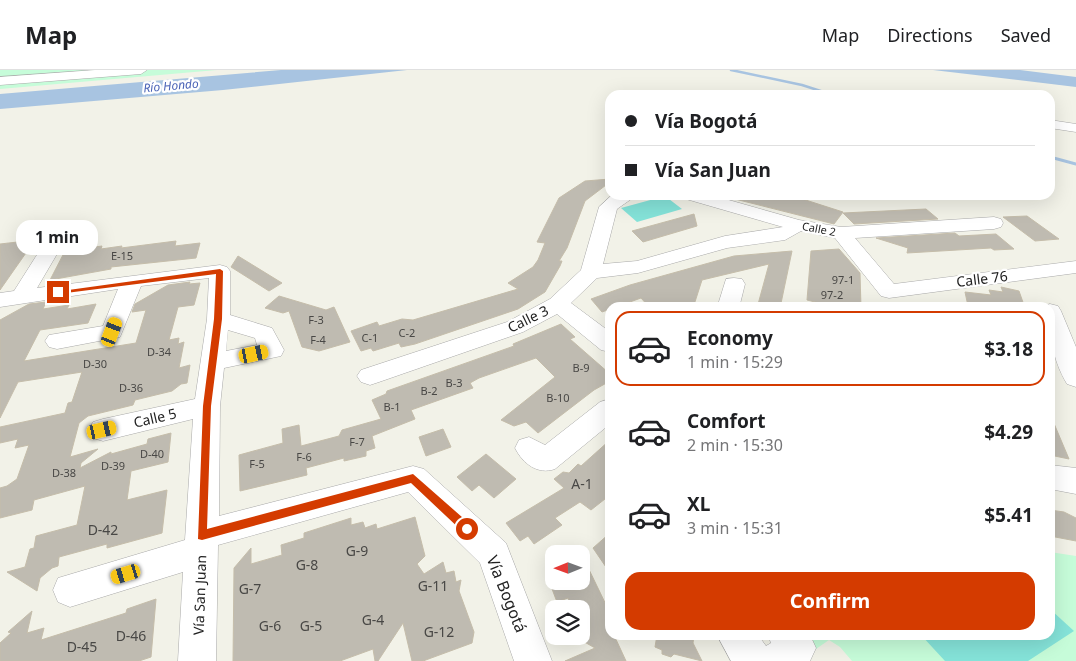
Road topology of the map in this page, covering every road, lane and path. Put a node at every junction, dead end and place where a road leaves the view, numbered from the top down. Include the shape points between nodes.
1 (141, 70) edge
2 (0, 81) edge
3 (617, 200) edge
4 (710, 200) edge
5 (995, 223) dead end
6 (797, 225) junction
7 (841, 233) junction
8 (47, 254) dead end
9 (1076, 267) edge
10 (591, 272) junction
11 (1035, 272) junction
12 (132, 281) junction
13 (734, 284) dead end
14 (10, 299) edge
15 (889, 299) edge
16 (730, 302) edge
17 (1046, 302) edge
18 (558, 304) junction
19 (218, 319) junction
20 (1055, 324) edge
21 (605, 340) edge
22 (57, 341) dead end
23 (213, 362) junction
24 (370, 376) dead end
25 (1076, 378) edge
26 (207, 406) junction
27 (605, 413) edge
28 (102, 430) dead end
29 (529, 448) dead end
30 (1055, 478) edge
31 (1076, 481) edge
32 (202, 543) junction
33 (70, 590) dead end
34 (739, 640) edge
35 (790, 640) edge
36 (197, 661) edge
37 (533, 661) edge
38 (754, 661) edge
39 (777, 661) edge

1 - 2 street
3 - 10 street via 608,208
4 - 6 street
5 - 7 street, Calle 2
6 - 7 street, Calle 2
6 - 10 street, Calle 2 via 785,234 725,242 638,267
7 - 15 street
8 - 14 street
9 - 11 street, Calle 76
10 - 18 street, Calle 3
11 - 15 street, Calle 76
11 - 17 street
12 - 14 street, Vía San Juan
12 - 19 street, Vía San Juan via 220,271
12 - 22 street via 112,332
13 - 16 street
18 - 21 street
18 - 24 street, Calle 3 via 515,327
19 - 23 street, Vía San Juan
19 - 23 street via 264,333 272,350
20 - 25 street
23 - 26 street, Vía San Juan
26 - 28 street, Calle 5
26 - 32 street, Vía San Juan
27 - 29 street via 545,461
30 - 31 street
32 - 33 street
32 - 36 street, Vía San Juan
32 - 37 street, Vía Bogotá via 413,478 494,554
34 - 38 street
35 - 39 street via 797,648

